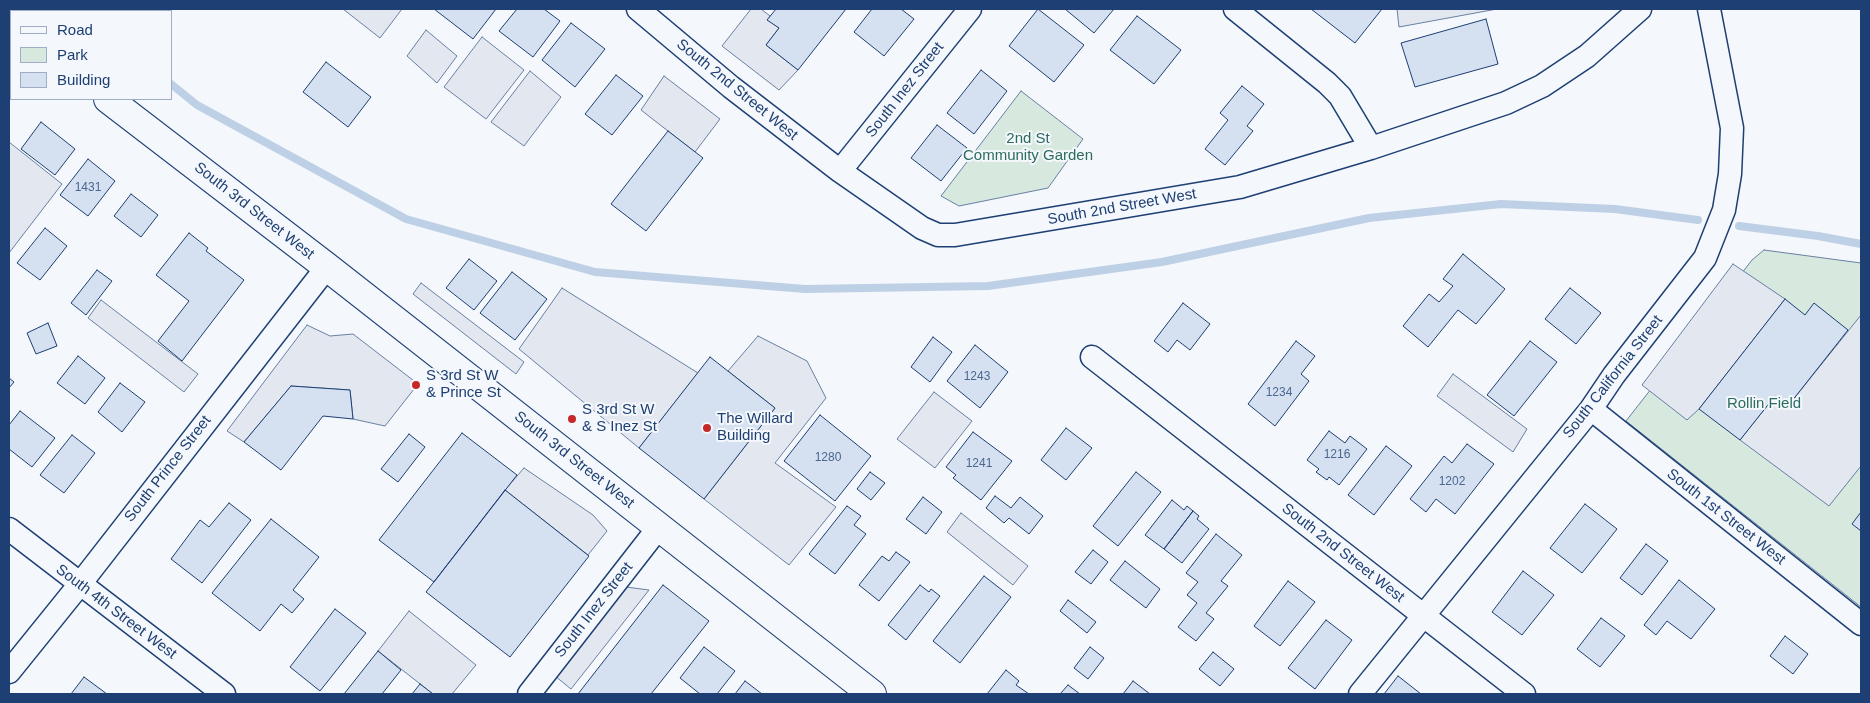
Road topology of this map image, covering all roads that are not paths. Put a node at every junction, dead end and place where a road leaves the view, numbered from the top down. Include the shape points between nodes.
1 (638, 9) edge
2 (970, 9) edge
3 (1235, 9) edge
4 (1640, 9) edge
5 (1709, 9) edge
6 (109, 100) edge
7 (1371, 148) junction
8 (840, 172) junction
9 (327, 267) junction
10 (1092, 357) dead end
11 (1591, 409) junction
12 (659, 527) junction
13 (9, 529) edge
14 (80, 584) junction
15 (1424, 616) junction
16 (1861, 624) edge
17 (9, 672) edge
18 (224, 694) edge
19 (529, 694) edge
20 (872, 694) edge
21 (1360, 694) edge
22 (1524, 694) edge

1 - 8 street, South 2nd Street West
2 - 8 street, South Inez Street
3 - 7 street via 1333,90 1344,102
4 - 7 street, South 2nd Street West via 1586,56 1542,86 1506,104
5 - 11 street, South California Street via 1732,128 1724,210 1705,258
6 - 9 main road, South 3rd Street West
7 - 8 street, South 2nd Street West via 1240,187 955,235 938,235 922,228
9 - 12 main road, South 3rd Street West
9 - 14 street, South Prince Street
10 - 15 street, South 2nd Street West
11 - 15 street, South California Street
11 - 16 street, South 1st Street West
12 - 19 street, South Inez Street
12 - 20 main road, South 3rd Street West
13 - 14 street, South 4th Street West
14 - 17 street, South Prince Street
14 - 18 street, South 4th Street West
15 - 21 street, South California Street
15 - 22 street, South 2nd Street West

